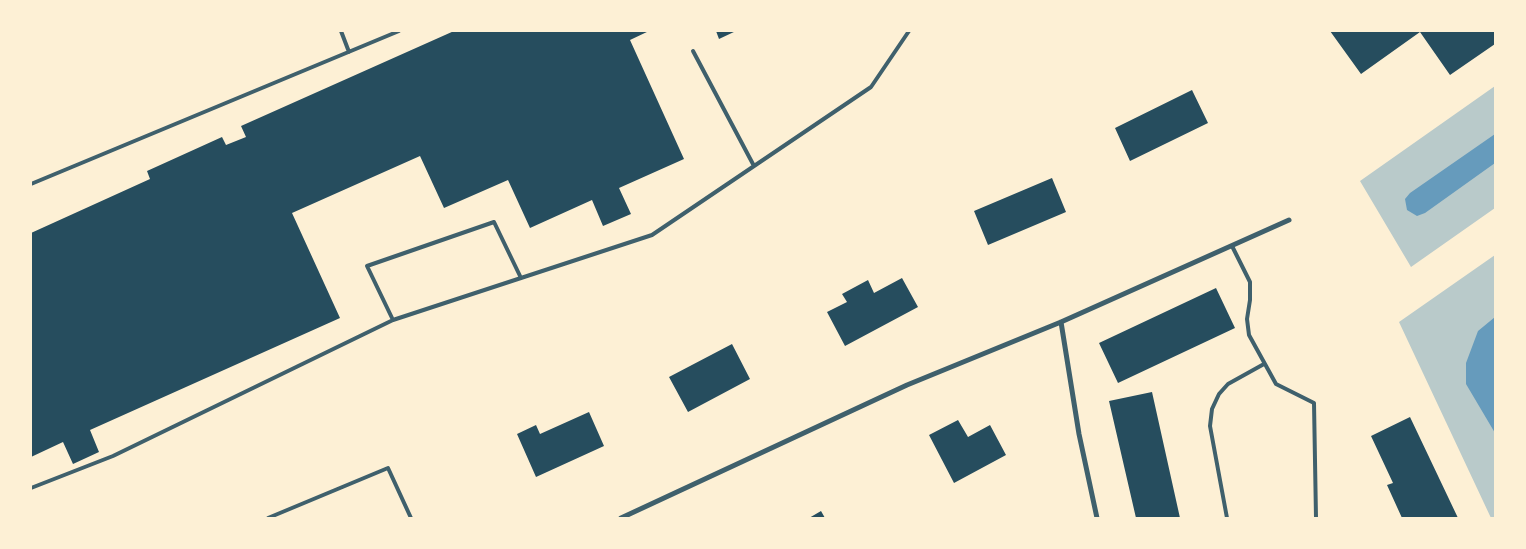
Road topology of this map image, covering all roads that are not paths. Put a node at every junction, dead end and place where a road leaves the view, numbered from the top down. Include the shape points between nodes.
1 (341, 31) edge
2 (399, 31) edge
3 (909, 31) edge
4 (692, 51) dead end
5 (349, 52) junction
6 (754, 166) junction
7 (31, 184) edge
8 (1289, 220) dead end
9 (1232, 246) junction
10 (521, 278) junction
11 (393, 320) junction
12 (1061, 322) junction
13 (1264, 364) junction
14 (31, 488) edge
15 (268, 518) edge
16 (412, 518) edge
17 (621, 518) edge
18 (1096, 518) edge
19 (1227, 518) edge
20 (1316, 518) edge

1 - 5 lane
2 - 5 lane
3 - 6 lane via 871,87
4 - 6 lane
5 - 7 lane
6 - 10 lane via 652,236
8 - 9 street
9 - 12 street
9 - 13 lane via 1250,282 1249,335
10 - 11 lane
10 - 11 lane via 494,222 367,266
11 - 14 lane via 113,456
12 - 17 street via 907,385
12 - 18 street
13 - 19 lane via 1228,384 1212,408 1210,426
13 - 20 lane via 1276,384 1314,402
15 - 16 lane via 388,468

